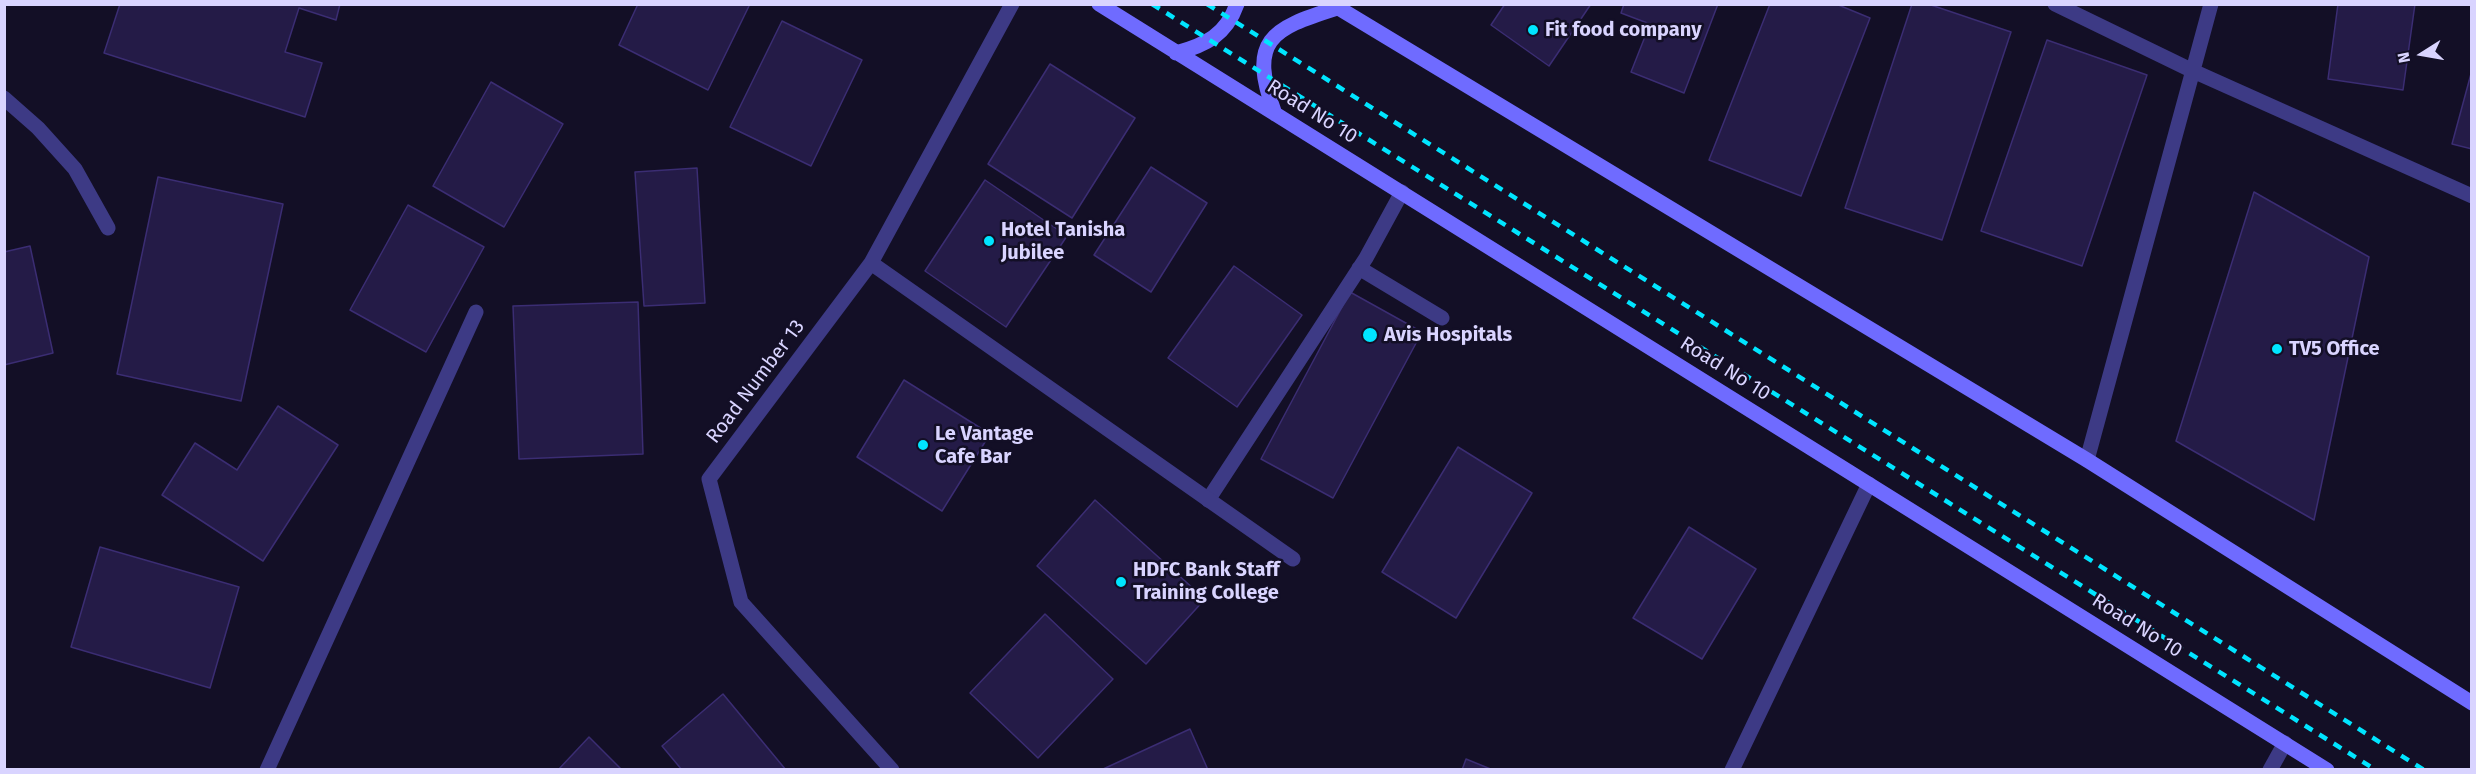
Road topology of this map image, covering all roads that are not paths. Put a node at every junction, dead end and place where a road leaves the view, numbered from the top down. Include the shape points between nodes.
1 (1012, 4) edge
2 (1099, 4) edge
3 (1237, 4) edge
4 (2055, 4) edge
5 (2211, 4) edge
6 (1335, 6) edge
7 (1176, 52) junction
8 (2193, 71) junction
9 (4, 98) edge
10 (1275, 114) junction
11 (1402, 192) junction
12 (2472, 196) edge
13 (108, 228) dead end
14 (871, 263) junction
15 (1359, 268) junction
16 (476, 312) dead end
17 (1442, 318) dead end
18 (2087, 460) junction
19 (1869, 484) junction
20 (1208, 500) junction
21 (1293, 559) dead end
22 (2472, 703) edge
23 (2285, 743) junction
24 (267, 770) edge
25 (892, 770) edge
26 (1732, 770) edge
27 (2270, 770) edge
28 (2327, 770) edge

1 - 14 street, Road Number 13
2 - 7 main road, Road No 10
3 - 7 main road via 1223,31 1199,47
4 - 8 street
5 - 8 street
6 - 10 main road via 1275,34 1266,52 1263,80
6 - 18 main road
7 - 10 main road, Road No 10
8 - 12 street
8 - 18 street
9 - 13 street via 75,169
10 - 11 main road, Road No 10
11 - 15 street
11 - 19 main road, Road No 10
14 - 20 street
14 - 25 street, Road Number 13 via 709,479 741,602
15 - 17 street
15 - 20 street
16 - 24 street
18 - 22 main road
19 - 23 main road, Road No 10
19 - 26 street
20 - 21 street
23 - 27 street
23 - 28 main road, Road No 10

